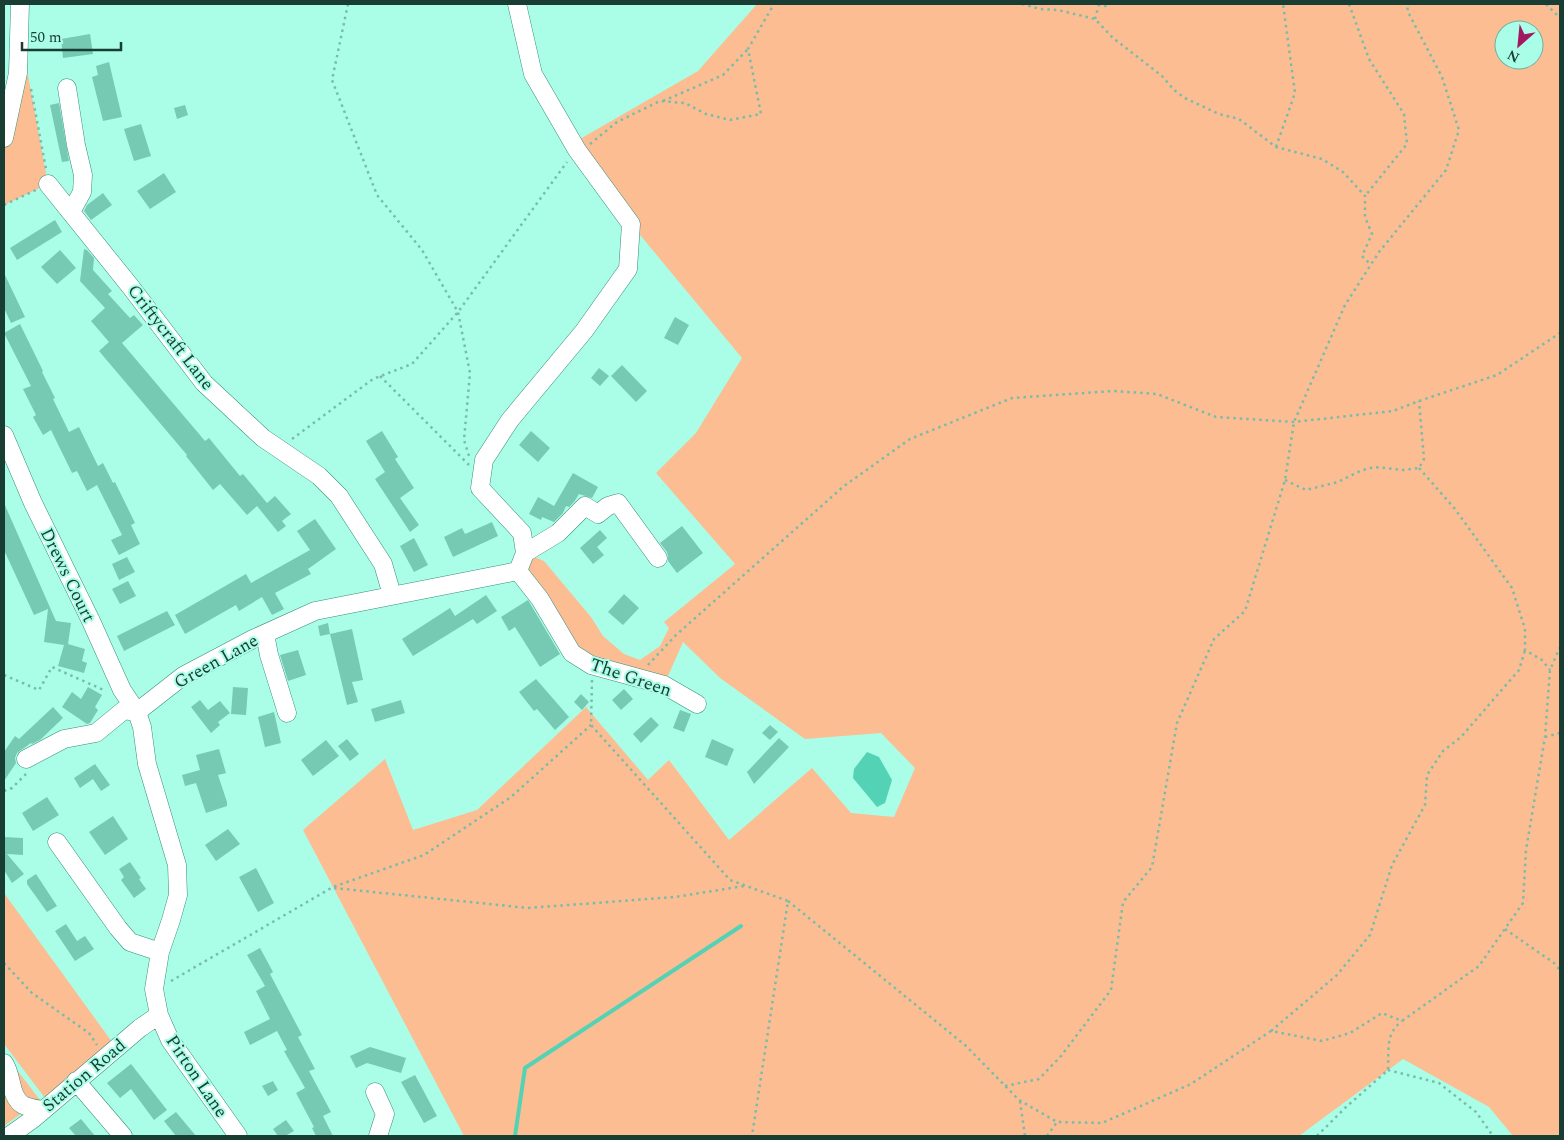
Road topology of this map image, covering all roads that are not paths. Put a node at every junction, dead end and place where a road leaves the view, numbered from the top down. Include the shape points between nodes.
1 (20, 4) edge
2 (517, 4) edge
3 (67, 88) dead end
4 (4, 138) edge
5 (48, 184) road end
6 (71, 212) junction
7 (4, 435) edge
8 (525, 553) junction
9 (658, 558) dead end
10 (518, 571) junction
11 (392, 595) junction
12 (265, 634) junction
13 (697, 704) dead end
14 (133, 706) junction
15 (287, 712) dead end
16 (26, 759) dead end
17 (57, 842) dead end
18 (160, 952) junction
19 (159, 1015) junction
20 (4, 1063) edge
21 (76, 1081) junction
22 (375, 1092) dead end
23 (42, 1110) junction
24 (123, 1127) edge
25 (9, 1136) edge
26 (133, 1136) edge
27 (238, 1136) edge
28 (378, 1136) edge

1 - 4 street via 18,73
2 - 8 street via 534,74 578,152 631,224 628,269 584,331 510,420 484,460 480,488 522,533
3 - 6 street via 83,175 82,192
5 - 6 street, Criftycraft Lane
6 - 11 street, Criftycraft Lane via 204,383 263,438 320,476 339,496 383,564
7 - 14 street, Drews Court via 32,503 92,621 122,690
8 - 9 street via 558,533 585,506 598,514 618,503
8 - 10 street
10 - 11 street, Green Lane
10 - 13 street, The Green via 540,599 572,653 590,665 664,685
11 - 12 street, Green Lane via 315,611
12 - 14 street, Green Lane
12 - 15 street
14 - 16 street via 96,733 64,739
14 - 18 street via 142,727 147,764 178,866 178,895
17 - 18 street via 130,942
18 - 19 street via 154,989
19 - 21 street, Station Road
19 - 27 street, Pirton Lane via 170,1040
20 - 23 street via 15,1097 24,1105
21 - 23 street, Station Road
21 - 24 street
22 - 28 street via 385,1114
23 - 25 street, Station Road
24 - 26 street

